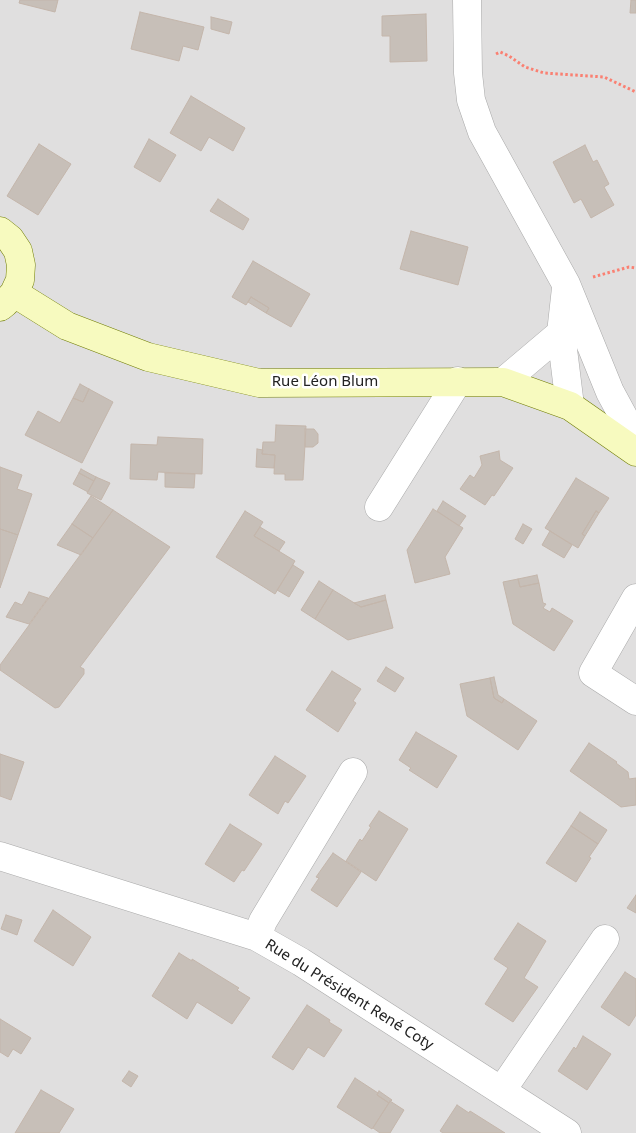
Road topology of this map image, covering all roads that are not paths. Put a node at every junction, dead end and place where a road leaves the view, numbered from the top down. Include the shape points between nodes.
1 (468, 0) edge
2 (0, 231) edge
3 (566, 284) junction
4 (7, 300) edge
5 (561, 333) junction
6 (458, 381) junction
7 (503, 382) junction
8 (570, 406) junction
9 (636, 440) edge
10 (636, 452) edge
11 (379, 507) dead end
12 (636, 598) edge
13 (636, 701) edge
14 (353, 772) dead end
15 (0, 856) edge
16 (257, 937) junction
17 (605, 938) dead end
18 (502, 1090) junction
19 (567, 1133) edge

1 - 3 street via 471,100 482,132
2 - 4 street via 18,251 21,265 20,280
3 - 5 street
3 - 9 street via 610,392
4 - 6 street, Rue Léon Blum via 148,357 259,383
5 - 7 street
5 - 8 street
6 - 7 street, Rue Léon Blum
6 - 11 street
7 - 8 street, Rue Léon Blum
8 - 10 street, Rue Léon Blum
12 - 13 street via 593,674
14 - 16 street via 263,921
15 - 16 street, Rue du Président René Coty
16 - 18 street, Rue du Président René Coty
17 - 18 street
18 - 19 street, Rue du Président René Coty

